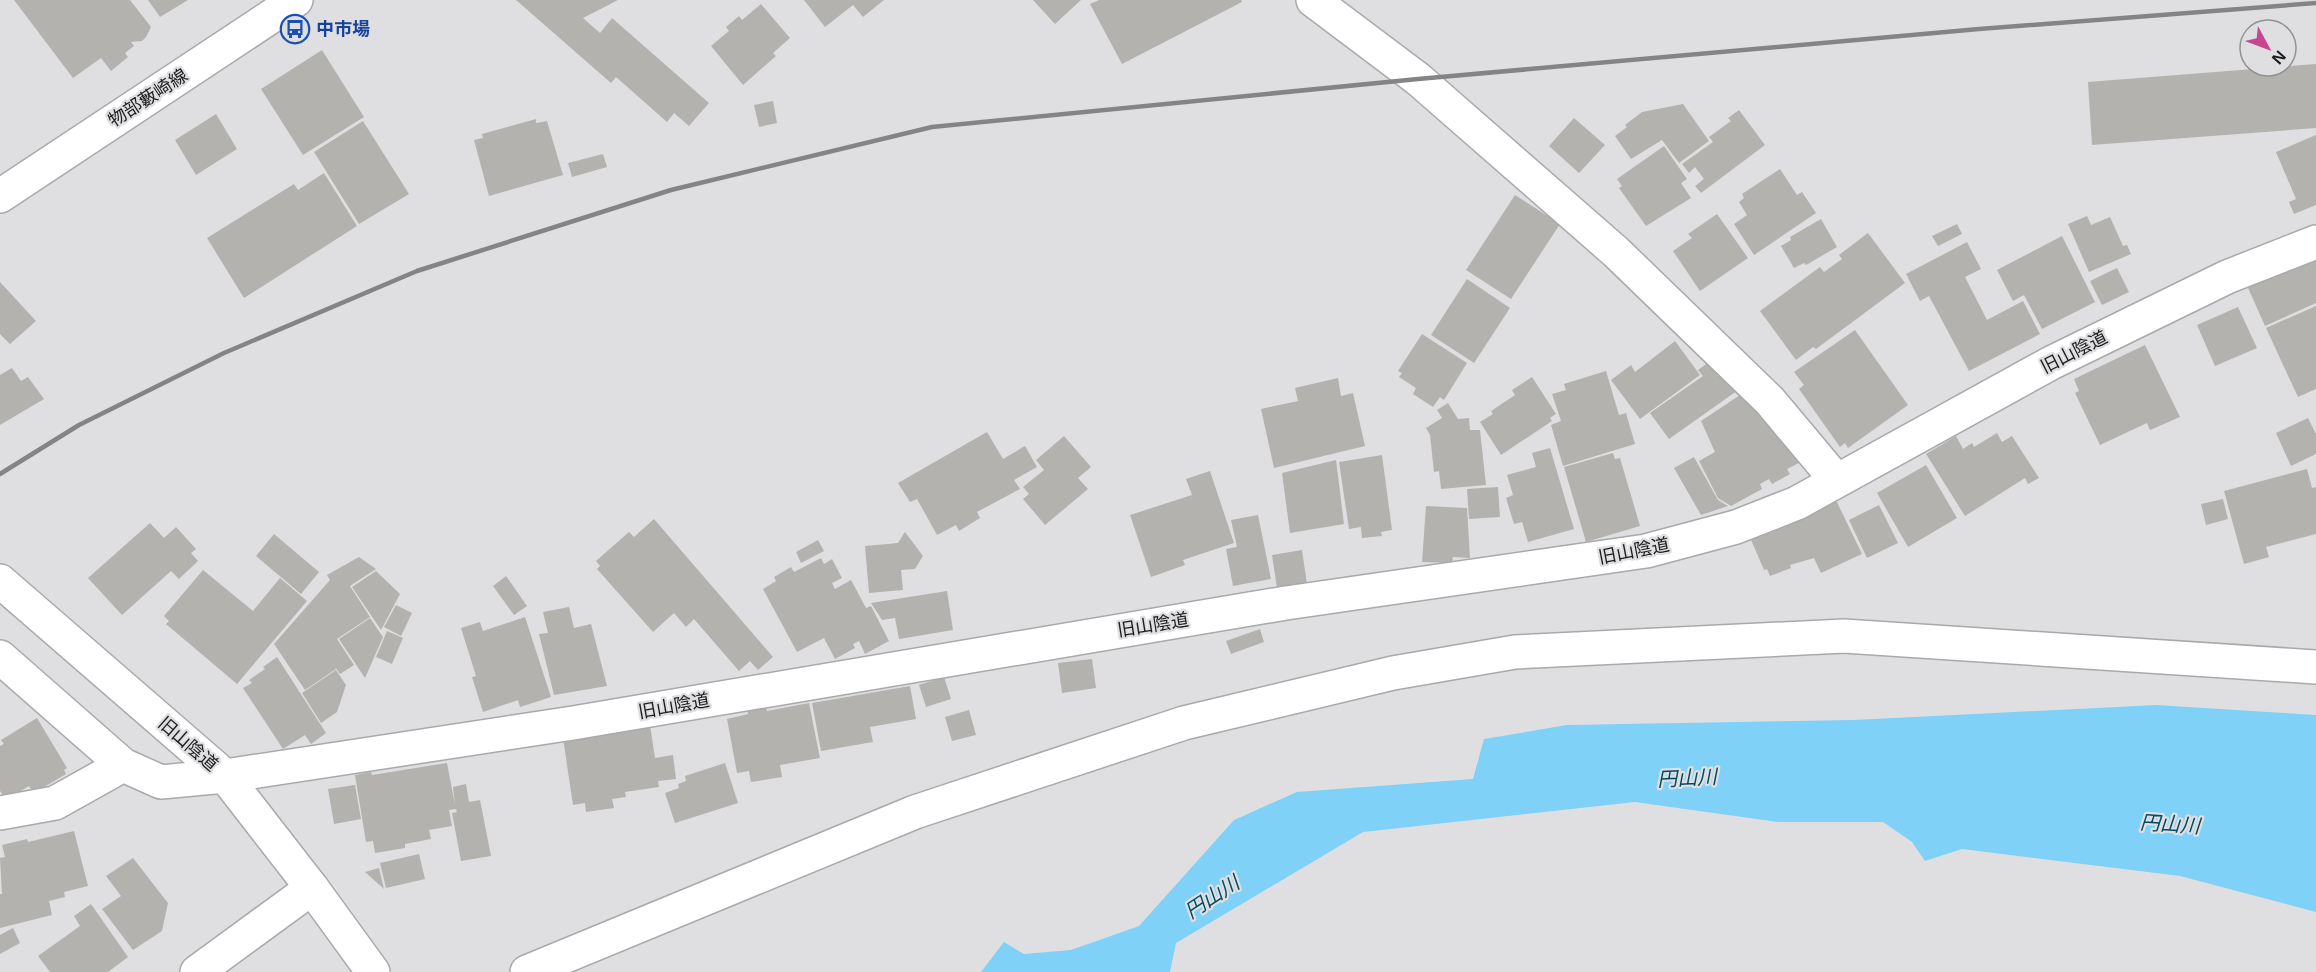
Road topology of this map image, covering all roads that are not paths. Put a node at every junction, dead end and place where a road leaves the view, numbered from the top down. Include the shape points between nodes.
1 (296, 0) edge
2 (1313, 0) edge
3 (0, 196) edge
4 (2316, 242) edge
5 (1837, 481) junction
6 (0, 580) edge
7 (0, 657) edge
8 (2316, 667) edge
9 (123, 765) junction
10 (225, 776) junction
11 (0, 813) edge
12 (312, 888) junction
13 (197, 972) edge
14 (373, 972) edge
15 (527, 972) edge

1 - 3 street, 物部藪崎線
2 - 5 street via 1418,79 1616,252 1770,401
4 - 5 street, 旧山陰道 via 2227,277 2051,363
5 - 10 street, 旧山陰道 via 1797,503 1736,527 1646,551 1275,605 573,723
6 - 10 street, 旧山陰道
7 - 9 street
8 - 15 street via 1844,636 1515,652 1393,673 1184,723 915,812
9 - 10 street via 161,782
9 - 11 street via 55,803
10 - 12 street
12 - 13 street
12 - 14 street

